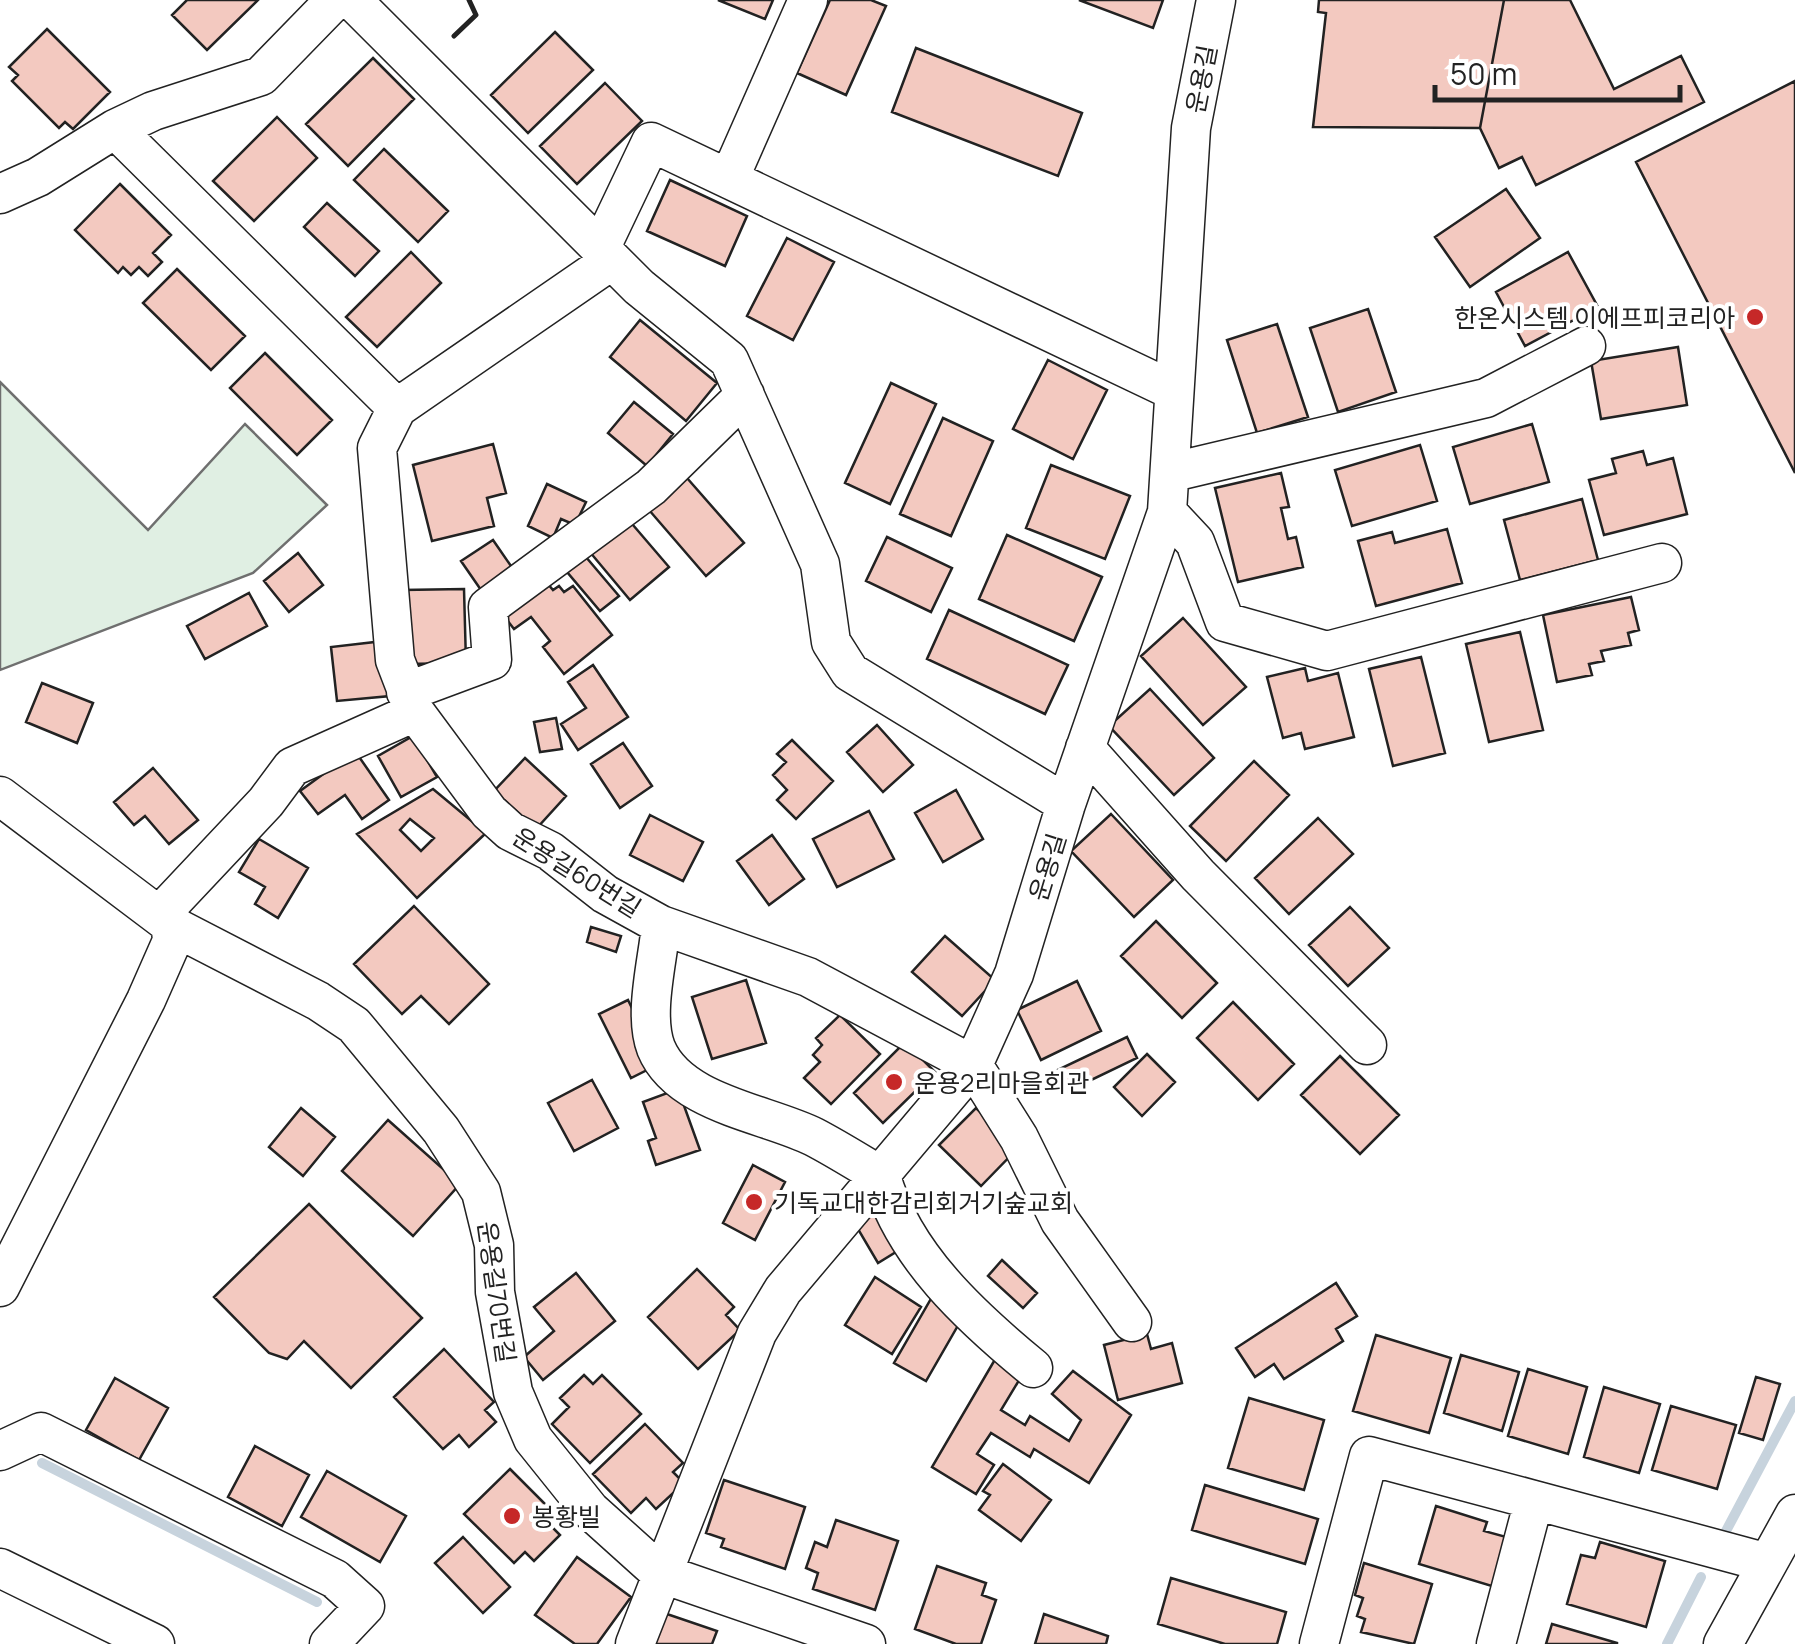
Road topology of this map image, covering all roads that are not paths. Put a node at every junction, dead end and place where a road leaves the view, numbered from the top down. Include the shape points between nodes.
1 (334, 0) edge
2 (352, 0) edge
3 (808, 0) edge
4 (1216, 0) edge
5 (115, 129) junction
6 (729, 179) junction
7 (0, 194) edge
8 (606, 254) junction
9 (1586, 346) dead end
10 (1172, 390) junction
11 (744, 395) junction
12 (397, 408) junction
13 (1173, 472) junction
14 (1168, 512) junction
15 (1662, 563) dead end
16 (410, 702) junction
17 (1085, 748) junction
18 (0, 796) edge
19 (1066, 804) junction
20 (171, 925) junction
21 (661, 925) junction
22 (1368, 1045) dead end
23 (973, 1065) junction
24 (881, 1176) junction
25 (0, 1288) edge
26 (1132, 1322) dead end
27 (1033, 1368) dead end
28 (0, 1451) edge
29 (1534, 1500) junction
30 (1795, 1514) edge
31 (1768, 1563) junction
32 (0, 1568) edge
33 (660, 1573) junction
34 (155, 1644) edge
35 (330, 1644) edge
36 (635, 1644) edge
37 (866, 1644) edge
38 (1319, 1644) edge
39 (1496, 1644) edge
40 (1722, 1644) edge

1 - 5 street via 261,76 152,110
2 - 8 street
3 - 6 street
4 - 10 street, 운용길 via 1191,128
5 - 7 street
5 - 12 street
6 - 8 street via 651,142
6 - 10 street
8 - 11 street via 728,360
8 - 12 street
9 - 13 street via 1486,398
10 - 13 street, 운용길
11 - 16 street via 651,487 488,607 492,660
11 - 19 street via 820,564 836,656 850,672
12 - 16 street, 운용길60번길 via 377,448 395,660
13 - 14 street, 운용길
14 - 15 street via 1195,542 1224,622 1327,652
14 - 17 street, 운용길
16 - 20 street via 292,767 168,905
16 - 21 street, 운용길60번길 via 488,812 604,894
17 - 19 street, 운용길
17 - 22 street via 1198,876
18 - 20 street, 운용길70번길
19 - 23 street, 운용길 via 1014,974
20 - 25 street via 172,941 146,1000
20 - 33 street, 운용길70번길 via 354,1025 441,1130 480,1192 494,1245 502,1345 533,1439 590,1510
21 - 23 street, 운용길60번길 via 808,977
21 - 24 street via 653,1022 656,1048 674,1075 812,1136
23 - 24 street, 운용길
23 - 26 street, 운용길60번길 via 1060,1221
24 - 27 street via 891,1210 928,1264 982,1326
24 - 33 street, 운용길 via 783,1290 757,1333
28 - 35 street via 41,1432 336,1579 365,1606
29 - 31 street
29 - 38 street via 1369,1456
29 - 39 street
30 - 31 street
31 - 40 street
32 - 34 street
33 - 36 street, 운용길
33 - 37 street, 운용길70번길

